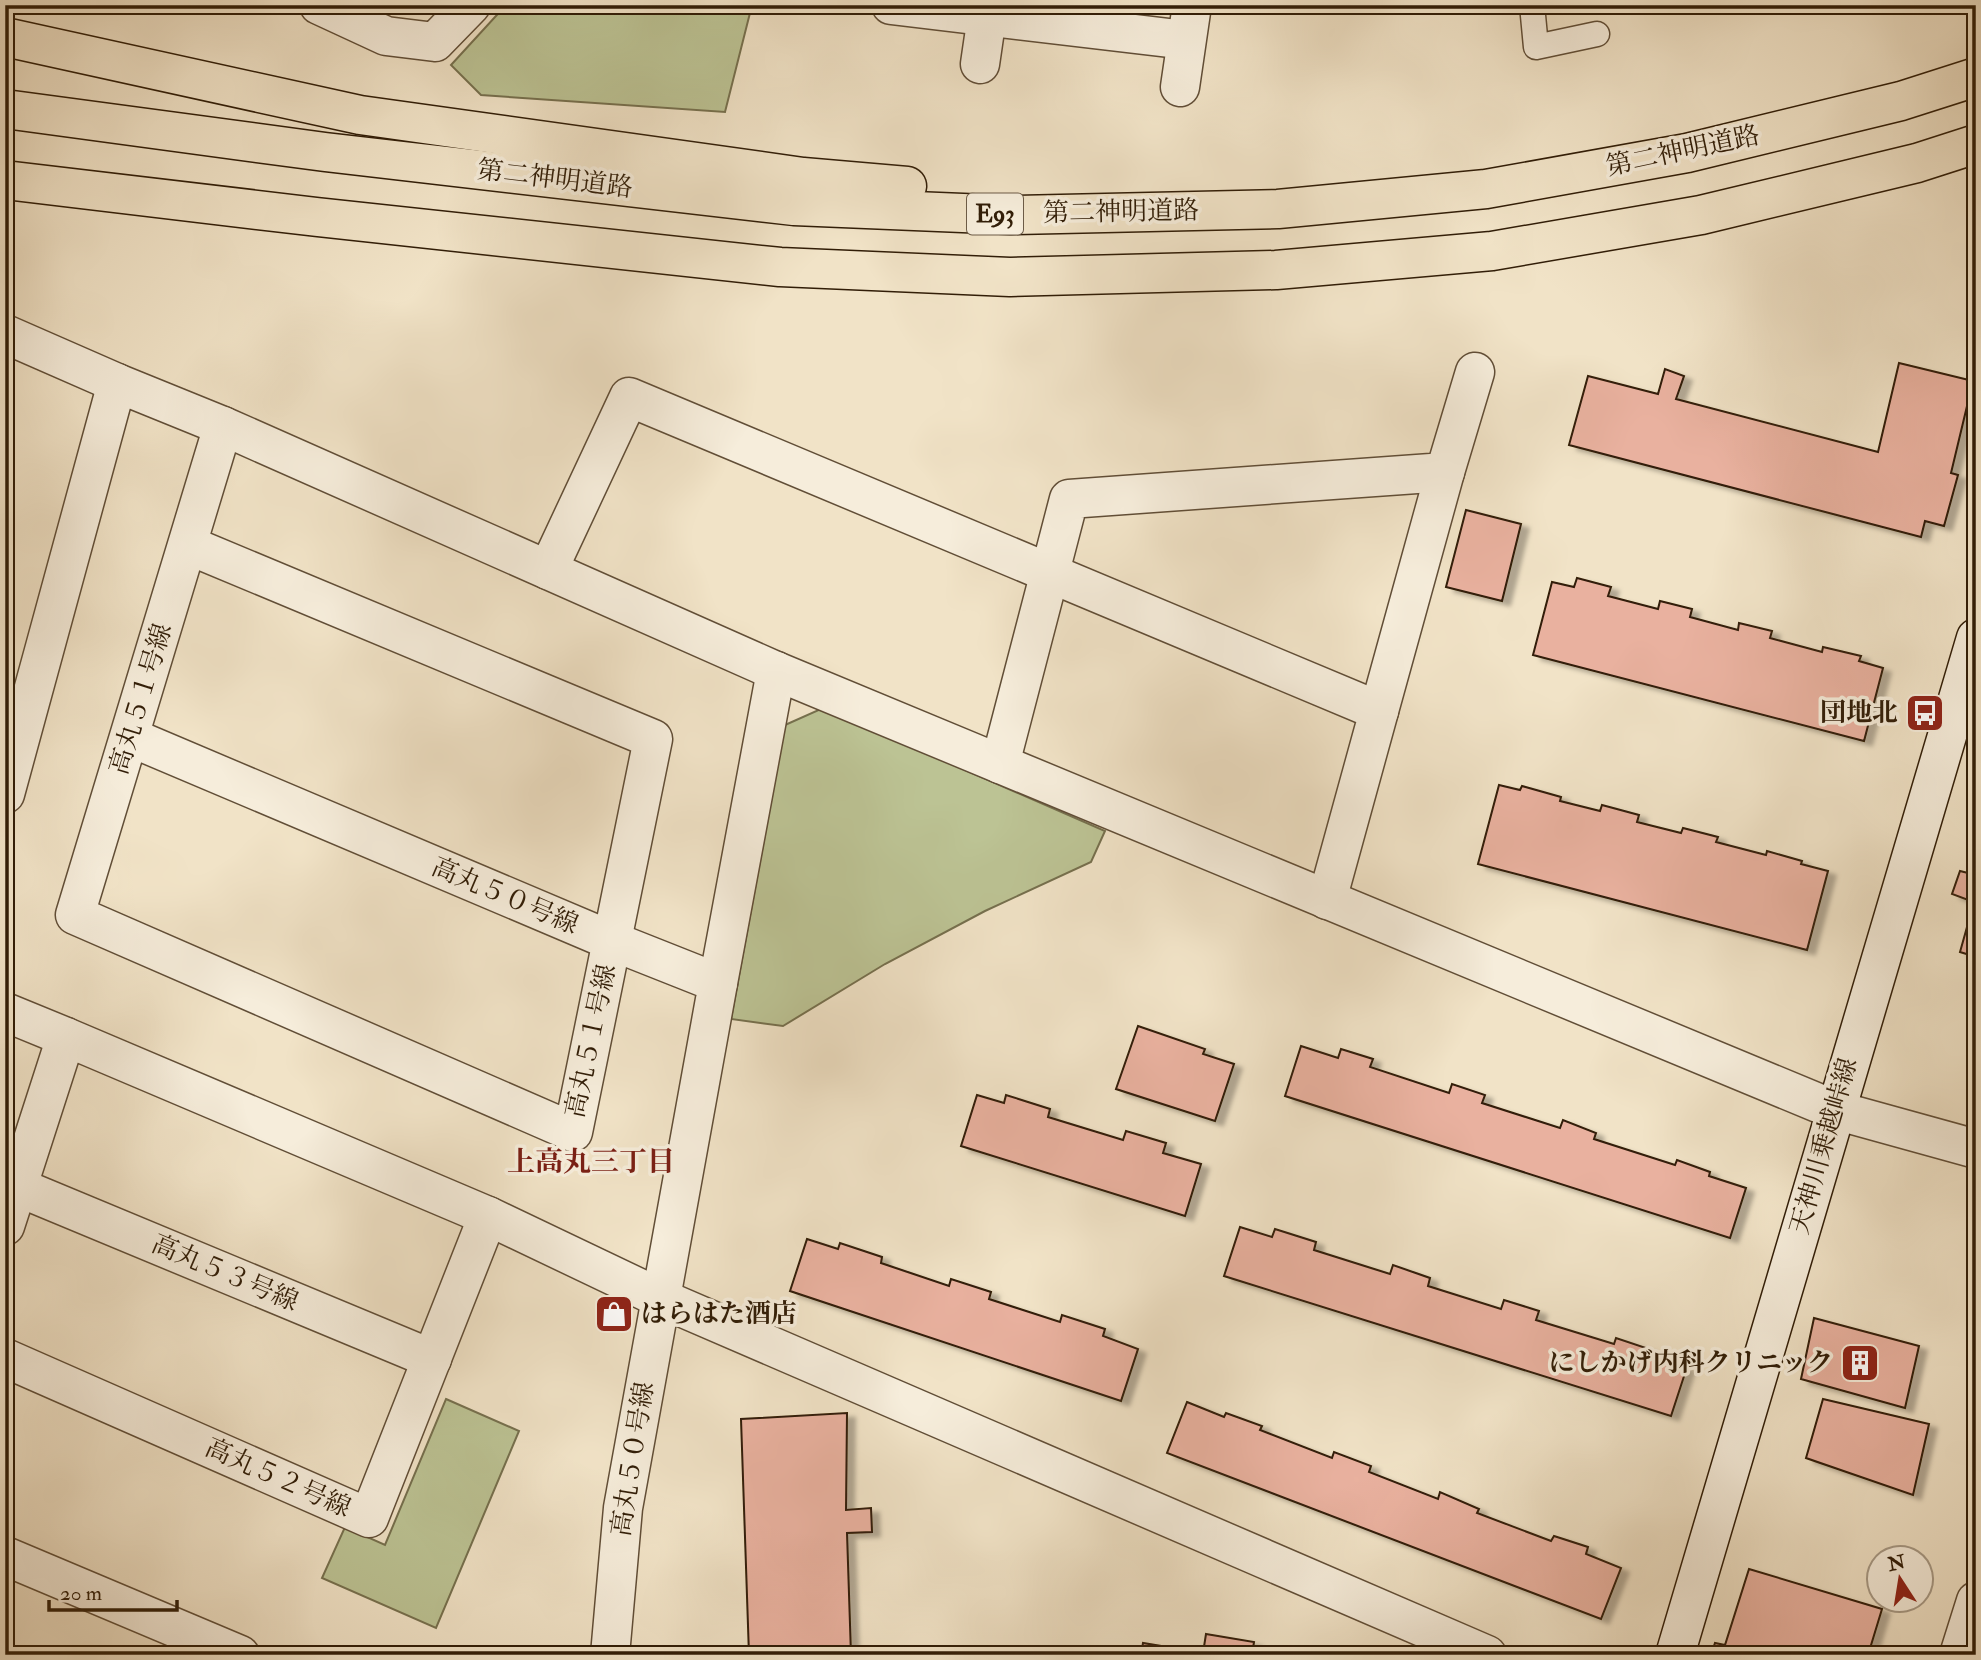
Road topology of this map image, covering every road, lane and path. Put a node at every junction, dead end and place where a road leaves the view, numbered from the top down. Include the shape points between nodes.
1 (319, 5) edge
2 (471, 5) edge
3 (891, 5) edge
4 (1532, 5) edge
5 (987, 16) junction
6 (1189, 23) edge
7 (1597, 34) dead end
8 (5, 37) edge
9 (980, 64) dead end
10 (1976, 77) edge
11 (1180, 87) dead end
12 (5, 109) edge
13 (1976, 144) edge
14 (6, 180) edge
15 (1278, 209) junction
16 (5, 334) edge
17 (1475, 372) dead end
18 (117, 383) junction
19 (223, 426) junction
20 (1445, 472) junction
21 (188, 545) junction
22 (548, 570) junction
23 (1049, 573) junction
24 (1976, 638) edge
25 (776, 671) junction
26 (1379, 711) junction
27 (130, 737) junction
28 (1000, 764) junction
29 (5, 794) edge
30 (1327, 900) junction
31 (612, 941) junction
32 (718, 983) junction
33 (5, 1012) edge
34 (66, 1037) junction
35 (1835, 1110) junction
36 (1976, 1149) edge
37 (18, 1187) junction
38 (488, 1216) junction
39 (5, 1226) edge
40 (660, 1297) junction
41 (5, 1358) edge
42 (432, 1359) junction
43 (5, 1556) edge
44 (1976, 1601) edge
45 (240, 1655) edge
46 (610, 1655) edge
47 (1487, 1655) edge
48 (1675, 1655) edge
49 (1959, 1655) edge

1 - 2 street via 386,36 435,42
3 - 5 street
4 - 7 lane via 1536,47
5 - 6 street
5 - 9 street
6 - 11 street
8 - 15 highway via 360,116 803,177 1034,198
10 - 15 highway, 第二神明道路 / E93 via 1900,101 1688,153 1486,189
12 - 15 highway, 第二神明道路 / E93 via 326,152 794,206 1011,215
13 - 14 highway via 1917,163 1701,215 1492,251 1276,270 1010,277 780,267
16 - 18 street
17 - 20 street
18 - 19 street
18 - 29 street
19 - 21 street, 高丸５１号線
19 - 22 street
20 - 23 street via 1069,499
20 - 26 street
21 - 27 street, 高丸５１号線
21 - 31 street, 高丸５１号線 via 653,739
22 - 23 street via 629,397
22 - 25 street
23 - 26 street
23 - 28 street
24 - 35 street, 天神川乗越峠線
25 - 28 street
25 - 32 street
26 - 30 street
27 - 31 street, 高丸５０号線
27 - 31 street, 高丸５１号線 via 75,915 573,1132
28 - 30 street
30 - 35 street
31 - 32 street, 高丸５０号線
32 - 40 street, 高丸５０号線
33 - 34 street
34 - 37 street
34 - 38 street
35 - 36 street
35 - 48 street, 天神川乗越峠線
37 - 39 street
37 - 42 street, 高丸５３号線
38 - 40 street
38 - 42 street, 高丸５２号線
40 - 46 street, 高丸５０号線 via 623,1508
40 - 47 street
41 - 42 street, 高丸５２号線 via 369,1518
43 - 45 street
44 - 49 street

